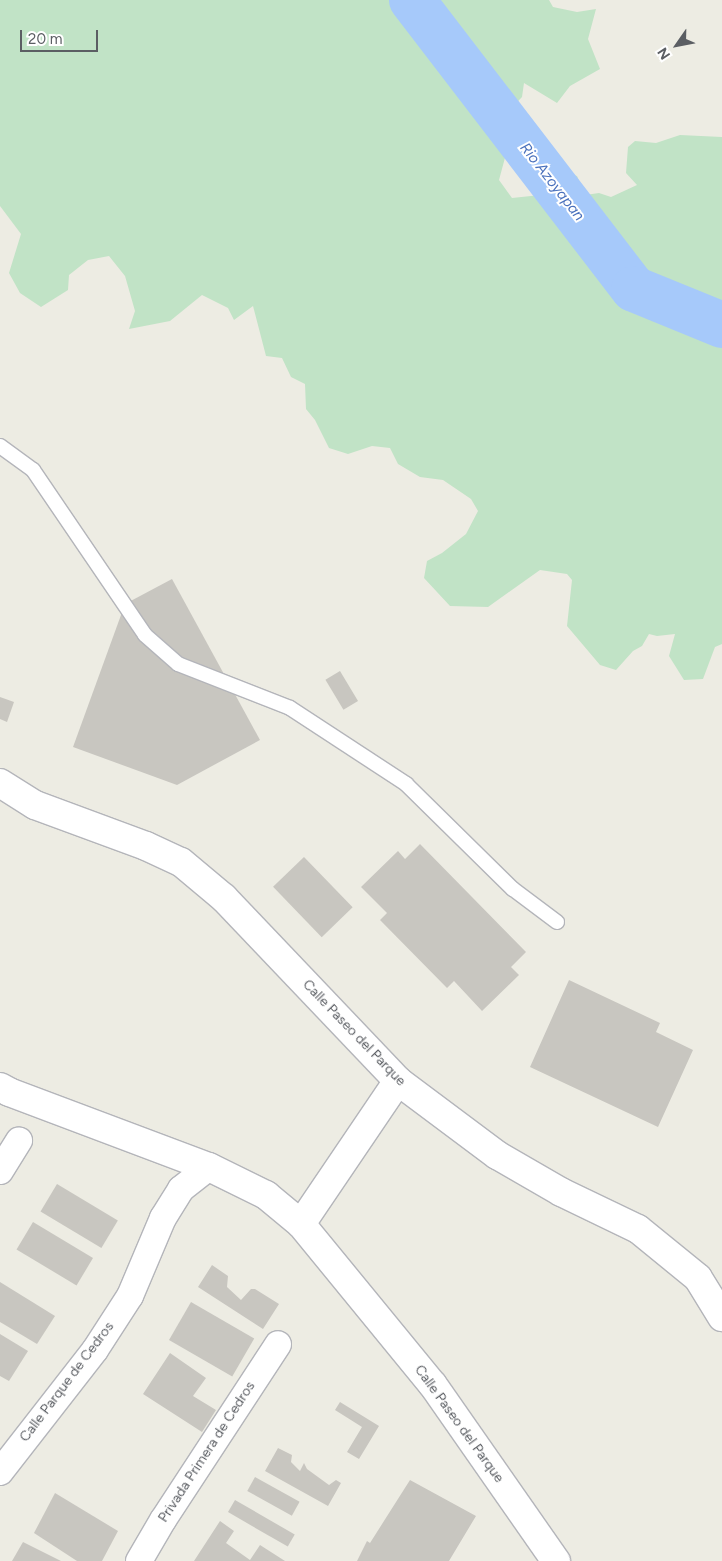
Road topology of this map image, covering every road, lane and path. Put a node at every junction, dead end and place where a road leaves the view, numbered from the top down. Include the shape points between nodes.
1 (0, 446) edge
2 (0, 783) edge
3 (557, 922) dead end
4 (398, 1081) junction
5 (0, 1087) edge
6 (19, 1141) dead end
7 (209, 1167) junction
8 (0, 1171) edge
9 (300, 1224) junction
10 (722, 1317) edge
11 (278, 1344) dead end
12 (0, 1472) edge
13 (139, 1561) edge
14 (556, 1561) edge

1 - 3 lane via 33,470 145,635 178,664 290,708 406,784 513,889
2 - 4 street, Calle Paseo del Parque via 35,805 181,862 224,898
4 - 9 street
4 - 10 street, Calle Paseo del Parque via 497,1156 561,1192 638,1229 698,1278
5 - 7 street, Calle Paseo del Parque
6 - 8 street
7 - 9 street, Calle Paseo del Parque via 266,1195
7 - 12 street, Calle Parque de Cedros via 181,1189 164,1218 130,1296
9 - 14 street, Calle Paseo del Parque via 433,1385
11 - 13 street, Privada Primera de Cedros

